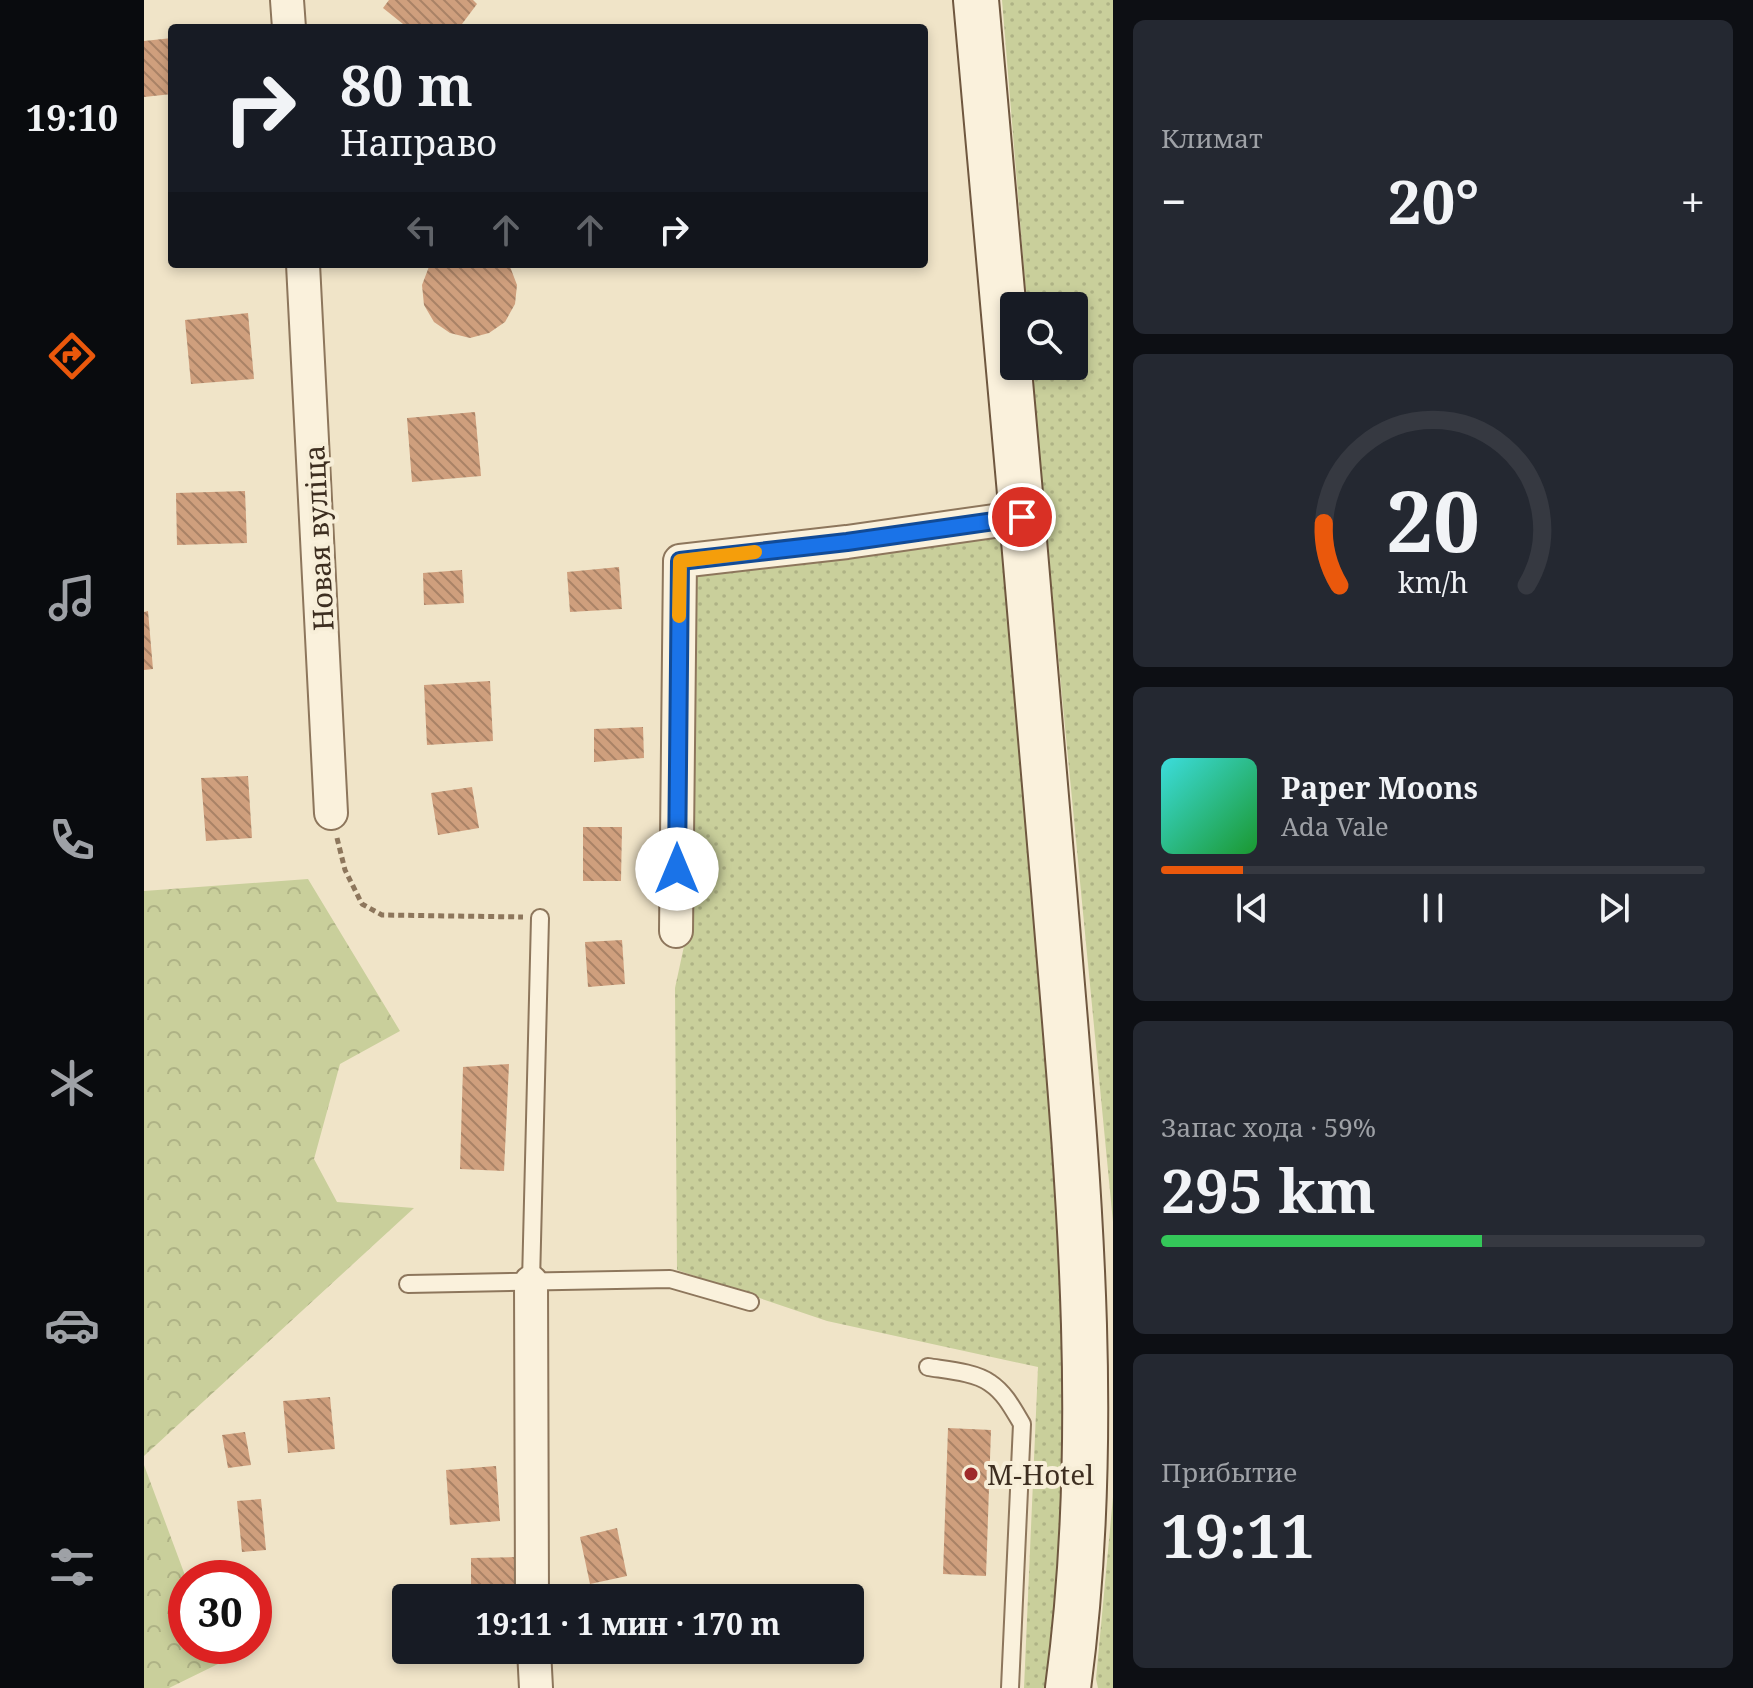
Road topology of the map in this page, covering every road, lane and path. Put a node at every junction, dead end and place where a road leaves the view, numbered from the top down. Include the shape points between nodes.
1 (287, 0) edge
2 (976, 0) edge
3 (289, 24) edge
4 (303, 268) edge
5 (1022, 517) junction
6 (331, 813) joint
7 (540, 918) joint
8 (676, 931) dead end
9 (531, 1282) junction
10 (408, 1284) dead end
11 (750, 1302) dead end
12 (928, 1367) dead end
13 (532, 1584) edge
14 (535, 1664) edge
15 (536, 1688) edge
16 (1010, 1688) edge
17 (1068, 1688) edge

1 - 3 street
2 - 5 main road
4 - 6 street, Новая вуліца
5 - 8 street via 680,561
5 - 17 main road via 1084,1304 1086,1460
6 - 7 path via 345,870 362,904 382,915
7 - 9 lane
9 - 10 lane
9 - 11 lane via 670,1279
9 - 13 street
12 - 16 lane via 989,1382 1022,1424
14 - 15 street

